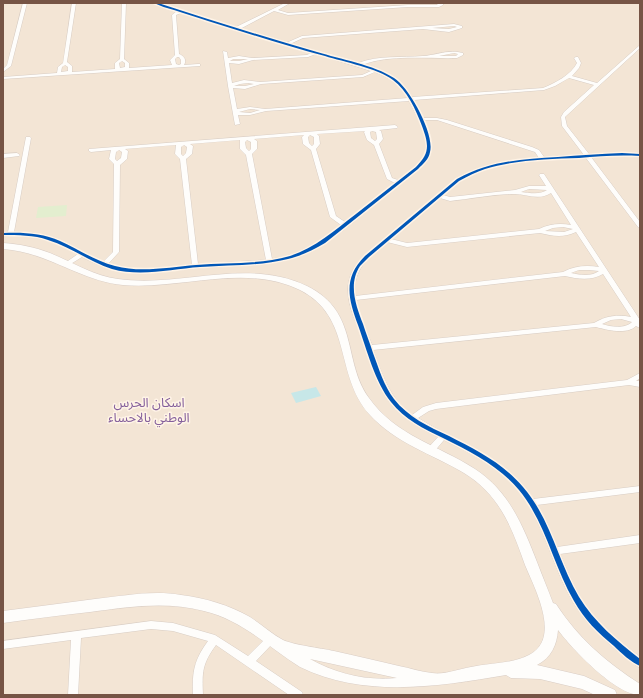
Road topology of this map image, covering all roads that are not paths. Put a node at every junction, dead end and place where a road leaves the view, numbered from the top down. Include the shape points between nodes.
1 (25, 3) edge
2 (74, 3) edge
3 (124, 3) edge
4 (154, 3) edge
5 (288, 3) edge
6 (433, 3) edge
7 (437, 3) edge
8 (408, 6) junction
9 (274, 10) junction
10 (181, 11) junction
11 (425, 28) junction
12 (236, 29) junction
13 (286, 44) junction
14 (640, 46) edge
15 (225, 52) dead end
16 (315, 53) junction
17 (423, 57) junction
18 (576, 58) dead end
19 (226, 61) junction
20 (198, 65) dead end
21 (357, 65) junction
22 (9, 66) junction
23 (179, 67) junction
24 (123, 70) junction
25 (374, 70) junction
26 (3, 71) edge
27 (65, 74) junction
28 (568, 76) junction
29 (4, 78) edge
30 (597, 84) junction
31 (230, 86) junction
32 (410, 99) junction
33 (235, 112) junction
34 (421, 119) junction
35 (237, 124) dead end
36 (395, 127) dead end
37 (371, 129) junction
38 (310, 133) junction
39 (28, 138) dead end
40 (247, 138) junction
41 (184, 143) junction
42 (376, 144) junction
43 (119, 148) junction
44 (90, 150) dead end
45 (17, 155) dead end
46 (640, 155) edge
47 (3, 156) edge
48 (588, 156) junction
49 (542, 159) junction
50 (117, 164) junction
51 (542, 174) dead end
52 (399, 182) junction
53 (552, 189) junction
54 (439, 196) junction
55 (346, 224) junction
56 (640, 226) edge
57 (577, 228) junction
58 (11, 233) junction
59 (3, 234) edge
60 (387, 240) junction
61 (3, 246) edge
62 (82, 254) junction
63 (269, 261) junction
64 (67, 264) junction
65 (104, 264) junction
66 (195, 266) junction
67 (604, 270) junction
68 (352, 298) junction
69 (638, 323) edge
70 (596, 325) junction
71 (370, 348) junction
72 (640, 375) edge
73 (629, 382) junction
74 (640, 384) edge
75 (412, 419) junction
76 (443, 436) junction
77 (430, 451) junction
78 (640, 489) edge
79 (532, 502) junction
80 (640, 539) edge
81 (554, 551) junction
82 (545, 599) junction
83 (3, 617) edge
84 (76, 635) junction
85 (216, 639) junction
86 (276, 642) junction
87 (3, 645) edge
88 (249, 662) junction
89 (640, 663) edge
90 (491, 670) junction
91 (436, 680) junction
92 (640, 692) edge
93 (73, 695) edge
94 (198, 695) edge
95 (298, 695) edge
96 (610, 695) edge

1 - 22 street
2 - 27 street via 66,63 60,67 59,73
3 - 24 street via 122,59 117,63 117,69
4 - 10 street
5 - 9 street
6 - 8 street
7 - 8 street via 442,4
8 - 9 street via 288,14
9 - 12 street
10 - 12 street
10 - 23 street via 174,15 177,55 173,59 173,65
11 - 11 street via 444,30 461,27 454,25
11 - 13 street via 302,37
12 - 13 street
13 - 16 street
14 - 30 street
15 - 19 street
16 - 19 street via 308,56 231,58
16 - 21 street
17 - 17 street via 457,57 461,54 454,52
17 - 21 street via 366,61
18 - 28 street via 579,65
19 - 31 street
20 - 23 street
21 - 25 street
22 - 26 street
22 - 29 street via 13,70 13,76
23 - 24 street
24 - 27 street
25 - 31 street via 363,76 235,83
25 - 32 street via 393,78
27 - 29 street
28 - 30 street
28 - 32 street via 544,89
30 - 48 street via 563,117 565,126
31 - 33 street
32 - 33 street via 265,110 241,109
32 - 34 street
33 - 35 street
34 - 49 street via 445,121 530,148 537,151
34 - 52 street via 428,143 427,155 417,168
36 - 37 street
37 - 38 street
37 - 42 street via 378,131 380,139
37 - 42 street via 366,132 369,139
38 - 40 street
38 - 55 street via 316,136 318,144 313,149 334,217
39 - 58 street
40 - 41 street
40 - 63 street via 254,141 254,149 249,154
41 - 43 street
41 - 66 street via 190,146 190,154 183,159
42 - 52 street via 390,179
43 - 44 street
43 - 50 street via 113,151 112,159
43 - 50 street via 125,151 124,159
45 - 47 street
46 - 48 street
48 - 49 street
48 - 56 street
49 - 54 street via 478,170 458,180
50 - 65 street via 116,252
51 - 53 street
52 - 55 street
53 - 54 street via 545,194 529,195 516,192 450,199
53 - 57 street
54 - 60 street
55 - 63 street via 309,250
57 - 60 street via 571,233 540,232 407,245
57 - 67 street
58 - 59 street
58 - 62 street via 40,236
60 - 68 street via 358,266 351,284
61 - 64 main road via 29,248
62 - 64 street
62 - 65 street
63 - 66 street
64 - 77 main road via 90,275 119,282 148,283 250,276 271,278 300,287 327,305 338,320 355,382 369,407 399,435
65 - 66 street via 114,268 143,270
67 - 68 street via 597,276 580,278 565,274
67 - 69 street
68 - 71 street
69 - 70 street via 631,327 612,329
69 - 70 street via 626,317 606,319
70 - 71 street
71 - 75 street via 386,394
72 - 73 street
73 - 74 street
73 - 75 street via 436,406 426,409
75 - 76 street
76 - 77 street
76 - 79 street via 494,463 514,480
77 - 82 main road via 475,474 499,497 518,531
78 - 79 street
79 - 81 street
80 - 81 street
81 - 89 street via 570,588 597,628
82 - 90 main road via 552,624 550,642 542,654 529,663
82 - 92 main road via 580,647 614,676
83 - 86 main road via 140,599 167,598 188,601 234,615
84 - 85 street via 151,625 173,627
84 - 87 street
84 - 93 street
85 - 88 street
85 - 94 street via 203,656 197,673
86 - 88 street
86 - 91 main road
86 - 91 main road via 314,668 333,678 353,683 378,686
88 - 95 street
90 - 91 main road
90 - 96 main road via 540,672 584,683

